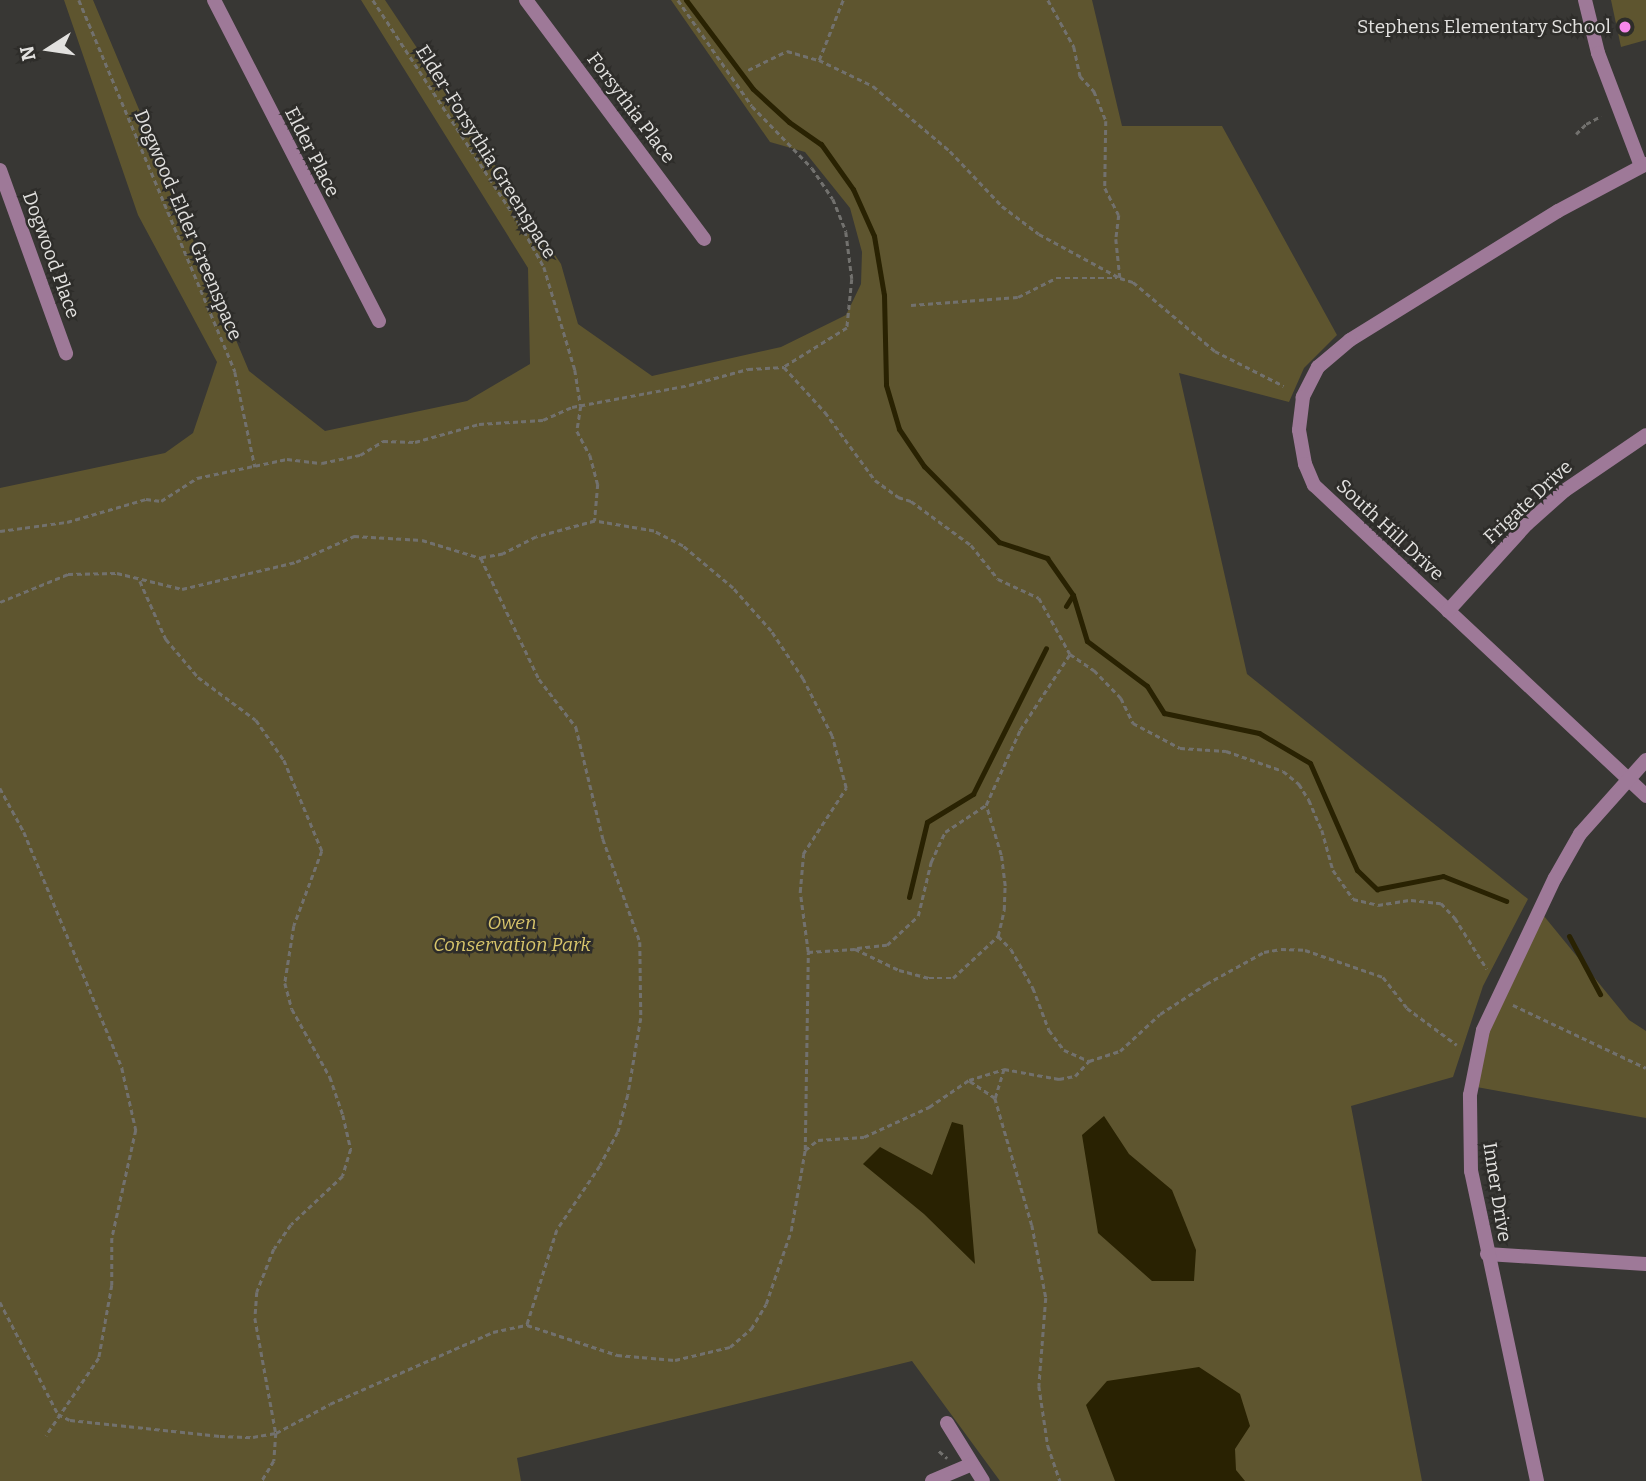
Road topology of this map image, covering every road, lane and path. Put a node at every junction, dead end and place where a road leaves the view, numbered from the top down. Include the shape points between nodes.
1 (79, 0) edge
2 (214, 0) edge
3 (373, 0) edge
4 (526, 0) edge
5 (678, 0) edge
6 (843, 0) edge
7 (1048, 0) edge
8 (1585, 0) edge
9 (819, 60) junction
10 (748, 70) dead end
11 (1601, 116) dead end
12 (1576, 134) dead end
13 (1644, 165) edge
14 (0, 170) edge
15 (704, 239) dead end
16 (1120, 278) junction
17 (911, 305) dead end
18 (379, 321) dead end
19 (66, 353) dead end
20 (784, 367) junction
21 (1284, 386) dead end
22 (581, 406) junction
23 (1646, 435) edge
24 (255, 467) junction
25 (594, 521) junction
26 (0, 531) edge
27 (481, 558) junction
28 (140, 581) junction
29 (0, 602) edge
30 (1448, 611) junction
31 (1070, 654) junction
32 (1646, 760) edge
33 (1629, 780) junction
34 (0, 788) edge
35 (1646, 796) edge
36 (986, 805) junction
37 (998, 936) junction
38 (855, 949) junction
39 (807, 952) junction
40 (1487, 969) dead end
41 (1496, 998) junction
42 (1457, 1045) dead end
43 (1089, 1061) junction
44 (1646, 1068) edge
45 (1004, 1069) junction
46 (969, 1080) junction
47 (995, 1098) junction
48 (805, 1150) junction
49 (1487, 1254) junction
50 (1646, 1264) edge
51 (0, 1302) edge
52 (527, 1325) junction
53 (58, 1414) junction
54 (947, 1423) dead end
55 (276, 1433) junction
56 (46, 1436) dead end
57 (939, 1451) dead end
58 (944, 1454) dead end
59 (972, 1464) junction
60 (262, 1481) edge
61 (932, 1481) edge
62 (983, 1481) edge
63 (1060, 1481) edge
64 (1536, 1481) edge

1 - 24 path, Dogwood-Elder Greenspace via 235,372
2 - 18 street, Elder Place
3 - 22 path, Elder-Forsythia Greenspace via 544,267
4 - 15 street, Forsythia Place
5 - 20 path via 752,106 812,168 846,232 852,279 847,328
6 - 9 path
7 - 16 path via 1105,121 1105,188 1119,215
8 - 13 street via 1598,52
9 - 10 path via 787,51
9 - 16 path via 873,86 950,151 1002,206 1039,234
11 - 12 path
13 - 30 street, South Hill Drive via 1558,211 1350,340 1318,367 1306,388 1300,444 1314,485
14 - 19 street, Dogwood Place
16 - 17 path via 1056,278 1018,297
16 - 21 path via 1133,282 1215,351
20 - 22 path via 748,369
20 - 31 path via 825,412 875,480 971,545 998,579 1039,598
22 - 24 path via 542,421 479,424 415,442 383,441 360,455 322,463 287,459
22 - 25 path, Elder-Forsythia Greenspace via 577,431 598,484
23 - 30 street, Frigate Drive via 1592,470 1527,524
24 - 26 path via 197,478 160,501 146,499 67,522
25 - 27 path
25 - 39 path via 654,531 683,546 733,588 771,631 803,678 832,736 846,788 803,854 800,892
27 - 28 path via 422,540 354,537 296,562 182,589
27 - 52 path via 539,680 576,727 603,839 640,942 641,1018 618,1132 557,1230
28 - 29 path via 117,573 68,574
28 - 55 path via 166,639 198,677 256,720 284,760 322,851 294,926 285,983 292,1009 330,1077 351,1150 343,1176 291,1225 274,1249 257,1292 255,1318
30 - 33 street, South Hill Drive
31 - 36 path via 1020,730
31 - 40 path via 1094,670 1121,698 1133,723 1180,748 1226,751 1283,771 1309,800 1333,870 1353,899 1378,905 1411,900 1441,903
32 - 33 street, Inner Drive
33 - 35 street, South Hill Drive
33 - 41 street, Inner Drive via 1580,834
34 - 53 path via 24,832 122,1068 135,1130 112,1238 111,1285 99,1358
36 - 37 path via 1005,886
36 - 38 path via 945,832 931,862 918,916 887,944
37 - 38 path via 953,978 929,978 900,970
37 - 43 path via 1012,949 1049,1030 1064,1050
38 - 39 path
39 - 48 path
41 - 44 path
41 - 49 street, Inner Drive via 1476,1057 1469,1106 1471,1171
42 - 43 path via 1407,1007 1384,977 1305,950 1281,949 1231,968 1160,1014 1120,1051
43 - 45 path via 1075,1076 1059,1079
45 - 46 path
45 - 47 path
46 - 47 path
46 - 48 path via 929,1107 864,1136 818,1140
47 - 63 path via 1032,1225 1046,1298 1039,1386 1048,1446
48 - 52 path via 792,1231 766,1304 751,1329 730,1347 675,1360 617,1355
49 - 50 street
49 - 64 street, Inner Drive
51 - 53 path
52 - 55 path via 493,1332 330,1404
53 - 55 path via 70,1420 220,1436
53 - 56 path
54 - 59 street
55 - 60 path via 274,1461
57 - 58 path
59 - 61 street
59 - 62 street

